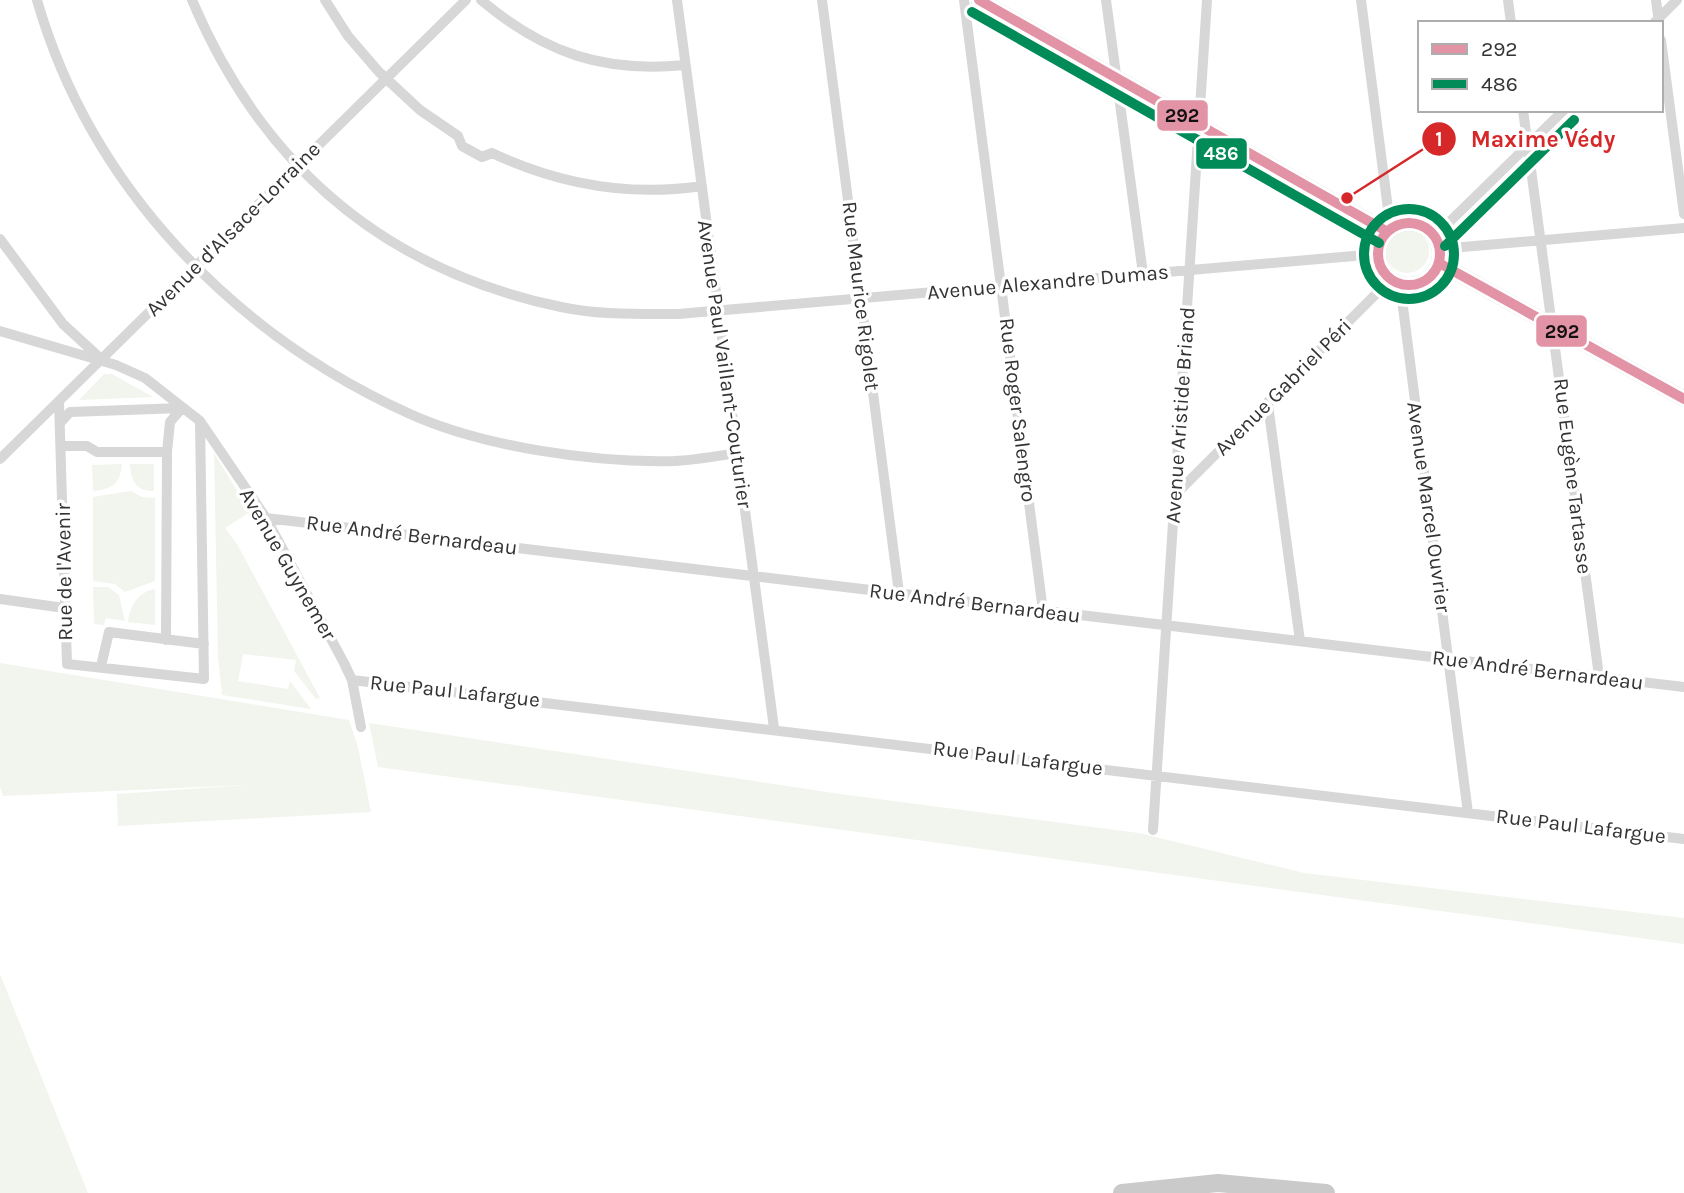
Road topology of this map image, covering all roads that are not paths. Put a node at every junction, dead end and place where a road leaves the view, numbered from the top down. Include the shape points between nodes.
1 (37, 0) edge
2 (192, 0) edge
3 (325, 0) edge
4 (466, 0) edge
5 (481, 0) edge
6 (677, 0) edge
7 (822, 0) edge
8 (964, 0) edge
9 (979, 0) edge
10 (1106, 0) edge
11 (1207, 0) edge
12 (1361, 0) edge
13 (1508, 0) edge
14 (1656, 0) edge
15 (1677, 0) edge
16 (1511, 21) edge
17 (1657, 21) edge
18 (1663, 55) edge
19 (685, 65) junction
20 (1116, 78) junction
21 (386, 79) junction
22 (1523, 112) edge
23 (1562, 112) edge
24 (1198, 125) junction
25 (1527, 149) junction
26 (298, 166) junction
27 (702, 186) junction
28 (1684, 214) edge
29 (1684, 228) edge
30 (1390, 229) junction
31 (0, 239) edge
32 (1540, 240) junction
33 (1438, 249) junction
34 (1377, 254) junction
35 (195, 267) junction
36 (1189, 270) junction
37 (1143, 274) junction
38 (1397, 283) junction
39 (1003, 286) junction
40 (862, 299) junction
41 (718, 311) junction
42 (1552, 323) junction
43 (0, 331) edge
44 (101, 359) junction
45 (1684, 399) edge
46 (59, 401) junction
47 (1268, 405) junction
48 (182, 408) junction
49 (200, 421) junction
50 (61, 422) junction
51 (62, 446) junction
52 (167, 452) junction
53 (737, 453) junction
54 (0, 458) edge
55 (1175, 495) junction
56 (266, 518) junction
57 (753, 575) junction
58 (899, 593) junction
59 (0, 599) edge
60 (64, 608) junction
61 (1044, 611) junction
62 (1167, 626) junction
63 (166, 640) junction
64 (1300, 641) junction
65 (204, 644) junction
66 (1449, 660) junction
67 (101, 666) junction
68 (1599, 676) junction
69 (352, 680) junction
70 (1684, 687) edge
71 (361, 727) dead end
72 (774, 728) junction
73 (1156, 775) junction
74 (1468, 813) junction
75 (1153, 830) dead end
76 (1684, 839) edge
77 (1122, 1193) edge
78 (1326, 1193) edge

1 - 35 street via 81,112 128,187
2 - 26 street, Avenue Alexandre Dumas via 236,90
3 - 21 street via 348,36
4 - 21 street, Avenue d'Alsace-Lorraine
5 - 19 street via 511,24 579,58 618,67
6 - 19 street, Avenue Paul Vaillant-Couturier
7 - 40 street, Rue Maurice Rigolet
8 - 39 street, Rue Roger Salengro
9 - 20 street
10 - 20 street
11 - 24 street, Avenue Aristide Briand
12 - 30 street
13 - 16 street
14 - 17 street
15 - 17 street
18 - 28 street
19 - 27 street, Avenue Paul Vaillant-Couturier
20 - 24 street
20 - 37 street
21 - 26 street, Avenue d'Alsace-Lorraine
21 - 27 street via 458,136 462,146 482,157 492,152 555,178 606,188 659,191
22 - 25 street, Rue Eugène Tartasse
23 - 25 street
24 - 30 street
24 - 36 street, Avenue Aristide Briand
25 - 32 street, Rue Eugène Tartasse
25 - 33 street
26 - 35 street, Avenue d'Alsace-Lorraine
26 - 41 street, Avenue Alexandre Dumas via 366,227 436,268 499,291 563,308 631,314
27 - 41 street, Avenue Paul Vaillant-Couturier
29 - 32 street
30 - 33 street via 1412,222 1421,225
30 - 34 street
31 - 44 street via 63,324
32 - 33 street
32 - 42 street, Rue Eugène Tartasse
33 - 38 street via 1435,272 1420,284
33 - 42 street
34 - 36 street, Avenue Alexandre Dumas
34 - 38 street via 1381,270
35 - 44 street, Avenue d'Alsace-Lorraine
35 - 53 street via 262,328 330,373 412,415 492,440 581,456 675,461
36 - 37 street, Avenue Alexandre Dumas
36 - 55 street, Avenue Aristide Briand
37 - 39 street, Avenue Alexandre Dumas
38 - 47 street, Avenue Gabriel Péri via 1381,288
38 - 66 street, Avenue Marcel Ouvrier
39 - 40 street, Avenue Alexandre Dumas
39 - 61 street, Rue Roger Salengro
40 - 41 street, Avenue Alexandre Dumas
40 - 58 street, Rue Maurice Rigolet
41 - 53 street, Avenue Paul Vaillant-Couturier
42 - 45 street
42 - 68 street, Rue Eugène Tartasse
43 - 44 street, Avenue Guynemer
44 - 46 street, Avenue d'Alsace-Lorraine
44 - 48 street, Avenue Guynemer via 145,378
46 - 50 street, Rue de l'Avenir
46 - 54 street, Avenue d'Alsace-Lorraine
47 - 55 street, Avenue Gabriel Péri
47 - 64 street
48 - 49 street, Avenue Guynemer
48 - 50 street via 70,412
48 - 52 street via 170,422
49 - 56 street, Avenue Guynemer
49 - 65 street, Rue de l'Avenir
50 - 51 street, Rue de l'Avenir
51 - 52 street via 87,446 97,452
51 - 60 street, Rue de l'Avenir
52 - 63 street
53 - 57 street, Avenue Paul Vaillant-Couturier
55 - 62 street, Avenue Aristide Briand
56 - 57 street, Rue André Bernardeau
56 - 69 street, Avenue Guynemer
57 - 58 street, Rue André Bernardeau
57 - 72 street, Avenue Paul Vaillant-Couturier
58 - 61 street, Rue André Bernardeau
59 - 60 street
60 - 67 street, Rue de l'Avenir via 67,664
61 - 62 street, Rue André Bernardeau
62 - 64 street, Rue André Bernardeau
62 - 73 street, Avenue Aristide Briand
63 - 65 street, Rue de l'Avenir
63 - 67 street, Rue de l'Avenir via 109,632
64 - 66 street, Rue André Bernardeau
65 - 67 street, Rue de l'Avenir via 204,679
66 - 68 street, Rue André Bernardeau
66 - 74 street, Avenue Marcel Ouvrier
68 - 70 street, Rue André Bernardeau
69 - 71 street, Avenue Guynemer
69 - 72 street, Rue Paul Lafargue
72 - 73 street, Rue Paul Lafargue
73 - 74 street, Rue Paul Lafargue
73 - 75 street, Avenue Aristide Briand
74 - 76 street, Rue Paul Lafargue
77 - 78 main road via 1218,1183

